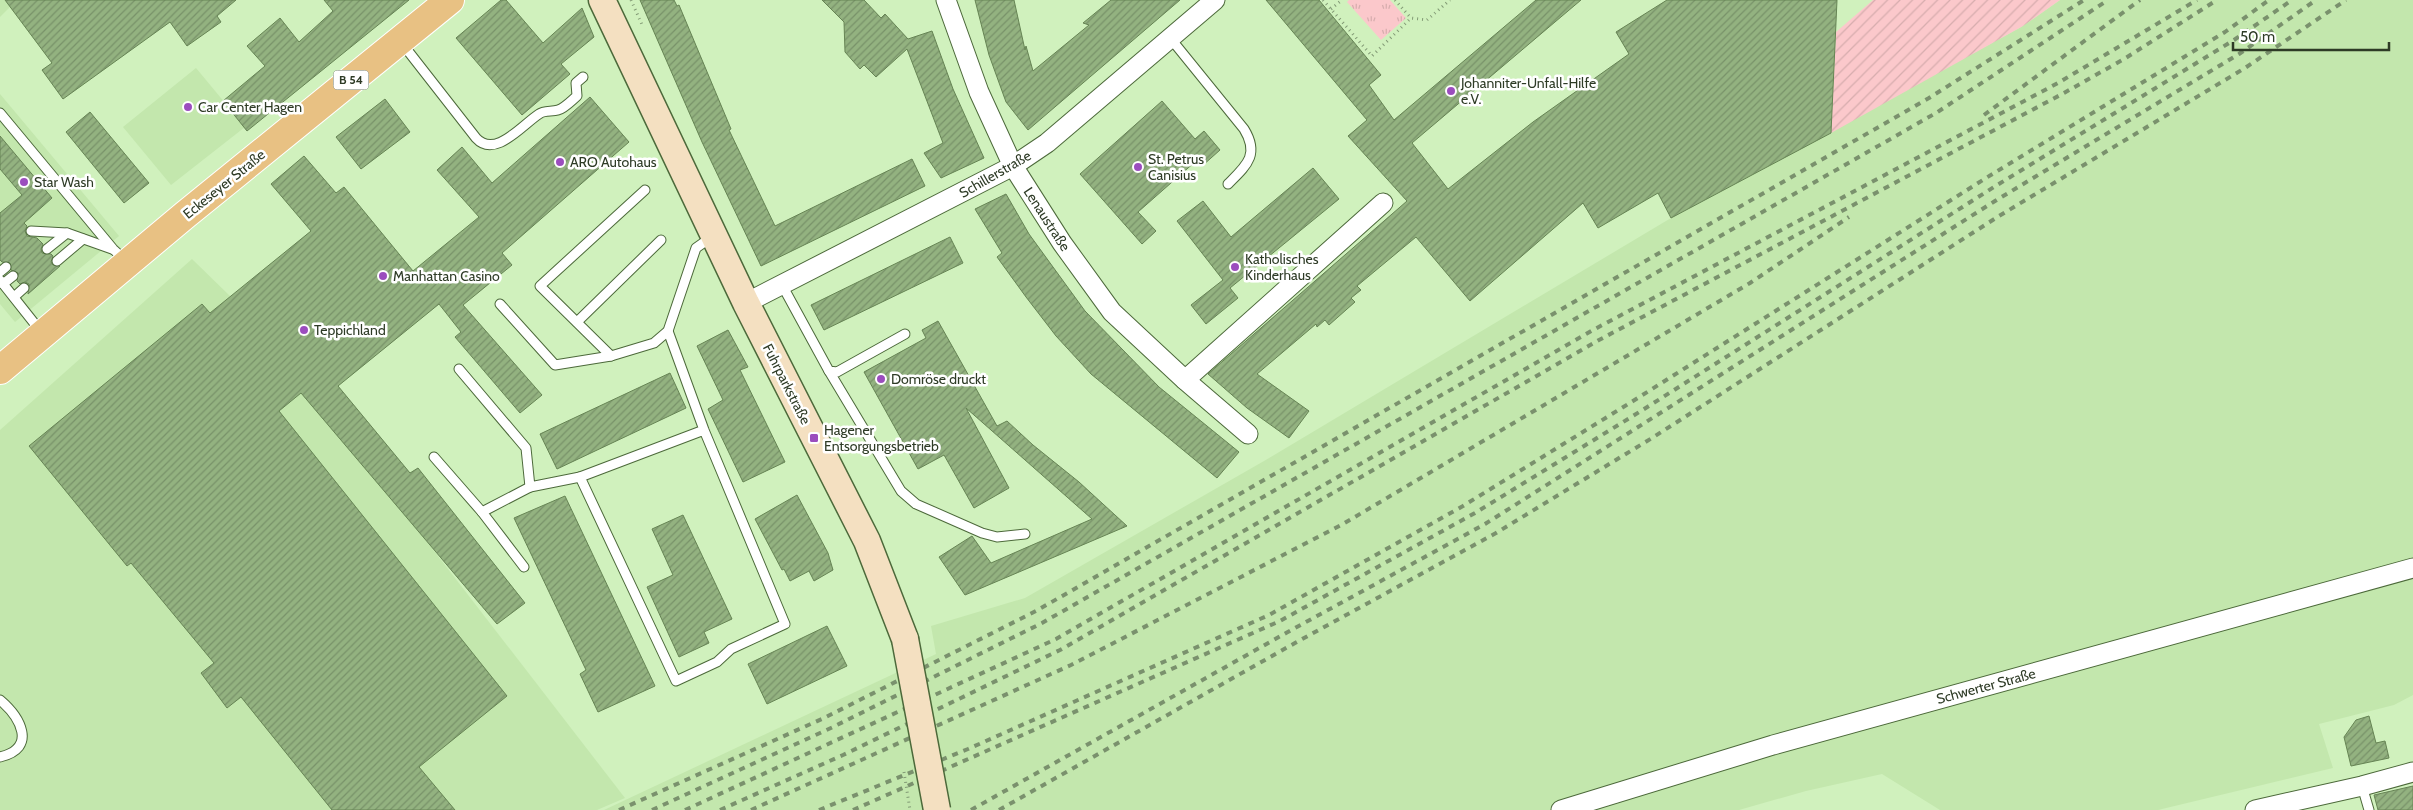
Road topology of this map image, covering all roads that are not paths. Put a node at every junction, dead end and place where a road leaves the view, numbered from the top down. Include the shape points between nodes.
1 (450, 0) edge
2 (602, 0) edge
3 (946, 0) edge
4 (1215, 0) edge
5 (1171, 39) junction
6 (400, 40) junction
7 (583, 77) dead end
8 (0, 113) edge
9 (1014, 166) junction
10 (1228, 184) dead end
11 (645, 190) dead end
12 (1383, 203) dead end
13 (31, 231) dead end
14 (49, 232) junction
15 (67, 233) junction
16 (713, 236) junction
17 (83, 238) junction
18 (39, 240) dead end
19 (661, 240) dead end
20 (47, 249) dead end
21 (121, 256) junction
22 (57, 261) dead end
23 (13, 276) dead end
24 (2, 282) edge
25 (782, 285) junction
26 (24, 288) dead end
27 (14, 297) junction
28 (746, 303) junction
29 (500, 304) dead end
30 (577, 322) junction
31 (668, 331) junction
32 (43, 334) junction
33 (905, 334) dead end
34 (612, 356) junction
35 (459, 369) dead end
36 (0, 370) edge
37 (828, 371) junction
38 (1184, 380) junction
39 (704, 430) junction
40 (1248, 434) dead end
41 (434, 457) dead end
42 (580, 477) junction
43 (530, 487) junction
44 (482, 512) junction
45 (1025, 534) dead end
46 (524, 567) dead end
47 (2413, 568) edge
48 (0, 700) edge
49 (0, 757) edge
50 (2413, 772) edge
51 (2362, 786) junction
52 (937, 810) edge
53 (1561, 810) edge
54 (2255, 810) edge
55 (2369, 810) edge

1 - 6 main road, Eckeseyer Straße / B 54
2 - 16 main road, Fuhrparkstraße
3 - 9 street, Lenaustraße via 979,92
4 - 5 street, Schillerstraße
5 - 9 street, Schillerstraße via 1047,143
5 - 10 lane via 1250,140 1251,155 1247,166
6 - 7 lane via 481,144 505,140 541,112 560,110 577,96 576,83
6 - 21 main road, Eckeseyer Straße / B 54 via 185,215
8 - 21 lane
9 - 25 street, Schillerstraße
9 - 38 street, Lenaustraße via 1062,243 1112,312
11 - 30 lane via 540,286
12 - 38 street
13 - 14 lane
14 - 15 lane
14 - 18 lane
15 - 17 lane
15 - 20 lane
16 - 28 main road, Fuhrparkstraße
16 - 31 lane via 696,248
17 - 21 lane
17 - 22 lane
19 - 30 lane
21 - 32 main road, Eckeseyer Straße / B 54
23 - 24 lane
24 - 27 lane
25 - 28 street, Schillerstraße
25 - 37 lane
26 - 27 lane
27 - 32 lane
28 - 52 main road, Fuhrparkstraße, bridge via 867,541 905,639
29 - 34 lane via 556,365
30 - 34 lane
31 - 34 lane via 654,343
31 - 39 lane
32 - 36 main road, Eckeseyer Straße / B 54
33 - 37 lane via 837,372
35 - 43 lane via 526,448
37 - 45 lane via 901,491 916,504 997,537
38 - 40 street, Lenaustraße
39 - 42 lane
39 - 42 lane via 785,624 731,648 717,662 676,681
41 - 44 lane
42 - 43 lane
43 - 44 lane
44 - 46 lane
47 - 53 street, Schwerter Straße via 1773,744
48 - 49 lane via 20,722 22,741 8,755
50 - 51 street
51 - 54 street
51 - 55 lane

